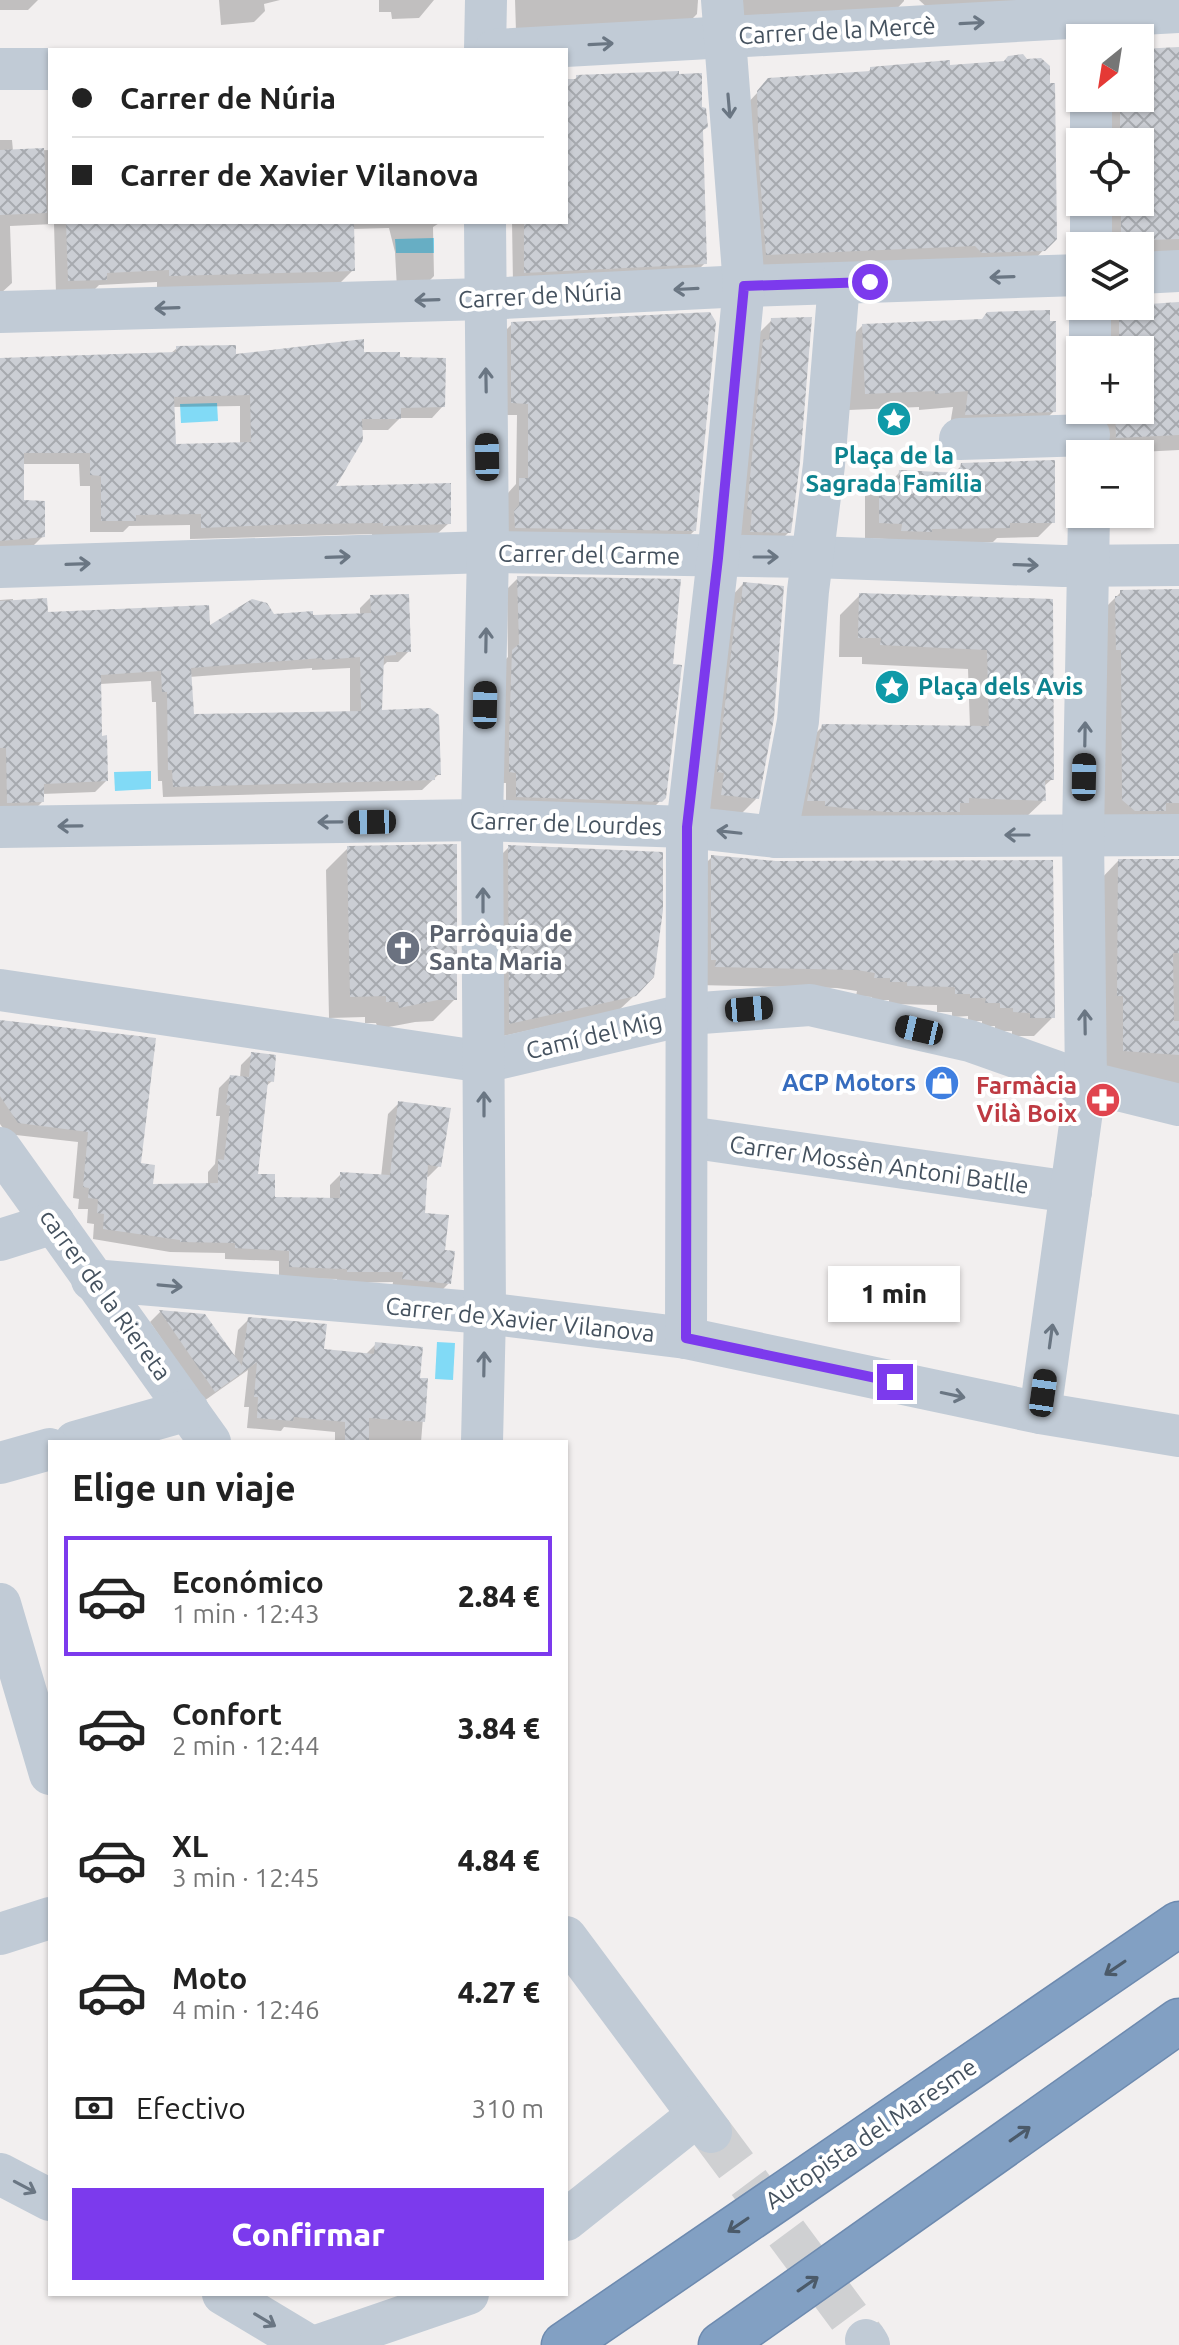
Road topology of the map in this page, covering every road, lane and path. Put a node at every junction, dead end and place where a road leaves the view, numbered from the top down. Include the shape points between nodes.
1 (486, 0) edge
2 (1179, 12) edge
3 (919, 13) edge
4 (1092, 18) edge
5 (722, 19) edge
6 (485, 48) edge
7 (510, 48) edge
8 (0, 69) edge
9 (48, 69) edge
10 (485, 224) edge
11 (1179, 271) edge
12 (1154, 272) edge
13 (1066, 275) edge
14 (839, 283) junction
15 (744, 286) junction
16 (485, 299) junction
17 (0, 312) edge
18 (1089, 433) edge
19 (960, 439) dead end
20 (1089, 528) edge
21 (488, 552) junction
22 (813, 557) junction
23 (718, 558) junction
24 (1179, 565) edge
25 (1088, 566) junction
26 (0, 567) edge
27 (482, 820) junction
28 (0, 827) edge
29 (687, 827) junction
30 (1083, 835) junction
31 (1179, 835) edge
32 (776, 837) junction
33 (0, 990) edge
34 (688, 1014) junction
35 (484, 1062) junction
36 (1086, 1082) junction
37 (1179, 1105) edge
38 (688, 1137) junction
39 (0, 1148) edge
40 (1071, 1192) junction
41 (54, 1223) junction
42 (0, 1240) edge
43 (92, 1280) junction
44 (485, 1313) junction
45 (686, 1338) junction
46 (1040, 1413) junction
47 (199, 1426) edge
48 (1179, 1436) edge
49 (90, 1440) edge
50 (482, 1440) edge
51 (48, 1450) edge
52 (0, 1463) edge
53 (0, 1604) edge
54 (27, 1710) edge
55 (48, 1768) edge
56 (48, 1919) edge
57 (1179, 1924) edge
58 (0, 1934) edge
59 (568, 1943) edge
60 (580, 1981) edge
61 (1179, 2021) edge
62 (0, 2174) edge
63 (48, 2199) edge
64 (568, 2219) edge
65 (226, 2296) edge
66 (462, 2296) edge
67 (308, 2345) edge
68 (319, 2345) edge
69 (564, 2345) edge
70 (721, 2345) edge

1 - 6 street
2 - 4 street, Carrer de la Mercè
3 -> 4 street, Carrer de la Mercè
3 - 5 street, Carrer de la Mercè
7 -> 5 street, Carrer de la Mercè
5 -> 15 street
8 - 9 street
10 - 16 street
11 - 12 street
13 -> 14 street, Carrer de Núria
14 - 15 street, Carrer de Núria
14 - 22 street
15 -> 16 street, Carrer de Núria
15 - 23 street
16 -> 17 street, Carrer de Núria
21 -> 16 street
18 - 19 street
20 - 25 street
21 - 23 street, Carrer del Carme
26 -> 21 street, Carrer del Carme
27 -> 21 street
23 -> 22 street, Carrer del Carme
22 -> 25 street, Carrer del Carme
22 - 32 street via 798,721
23 - 29 street
24 - 25 street, Carrer del Carme
30 -> 25 street
27 -> 28 street, Carrer de Lourdes
27 - 29 street, Carrer de Lourdes
35 -> 27 street
32 -> 29 street, Carrer de Lourdes
29 - 34 street
30 - 31 street, Carrer de Lourdes
30 -> 32 street, Carrer de Lourdes
36 -> 30 street
33 - 35 street, Camí del Mig
34 - 35 street, Camí del Mig
34 - 36 street, Camí del Mig via 810,1005 970,1041
34 - 38 street
44 -> 35 street
36 - 37 street, Camí del Mig
36 - 40 street
38 - 40 street, Carrer Mossèn Antoni Batlle
38 - 45 street
39 - 41 street, carrer de la Riereta
46 -> 40 street
41 - 42 street
41 - 43 street, carrer de la Riereta
43 -> 44 street, Carrer de Xavier Vilanova
43 - 47 street, carrer de la Riereta
44 - 45 street, Carrer de Xavier Vilanova
50 -> 44 street
45 -> 46 street, Carrer de Xavier Vilanova
46 - 48 street, Carrer de Xavier Vilanova
47 - 49 street
51 - 52 street
53 - 54 street
54 - 55 street
56 - 58 street
57 -> 69 highway, Autopista del Maresme
59 - 60 street
60 - 64 street via 705,2124
70 -> 61 highway
62 -> 63 street
65 -> 67 street
66 - 68 street

